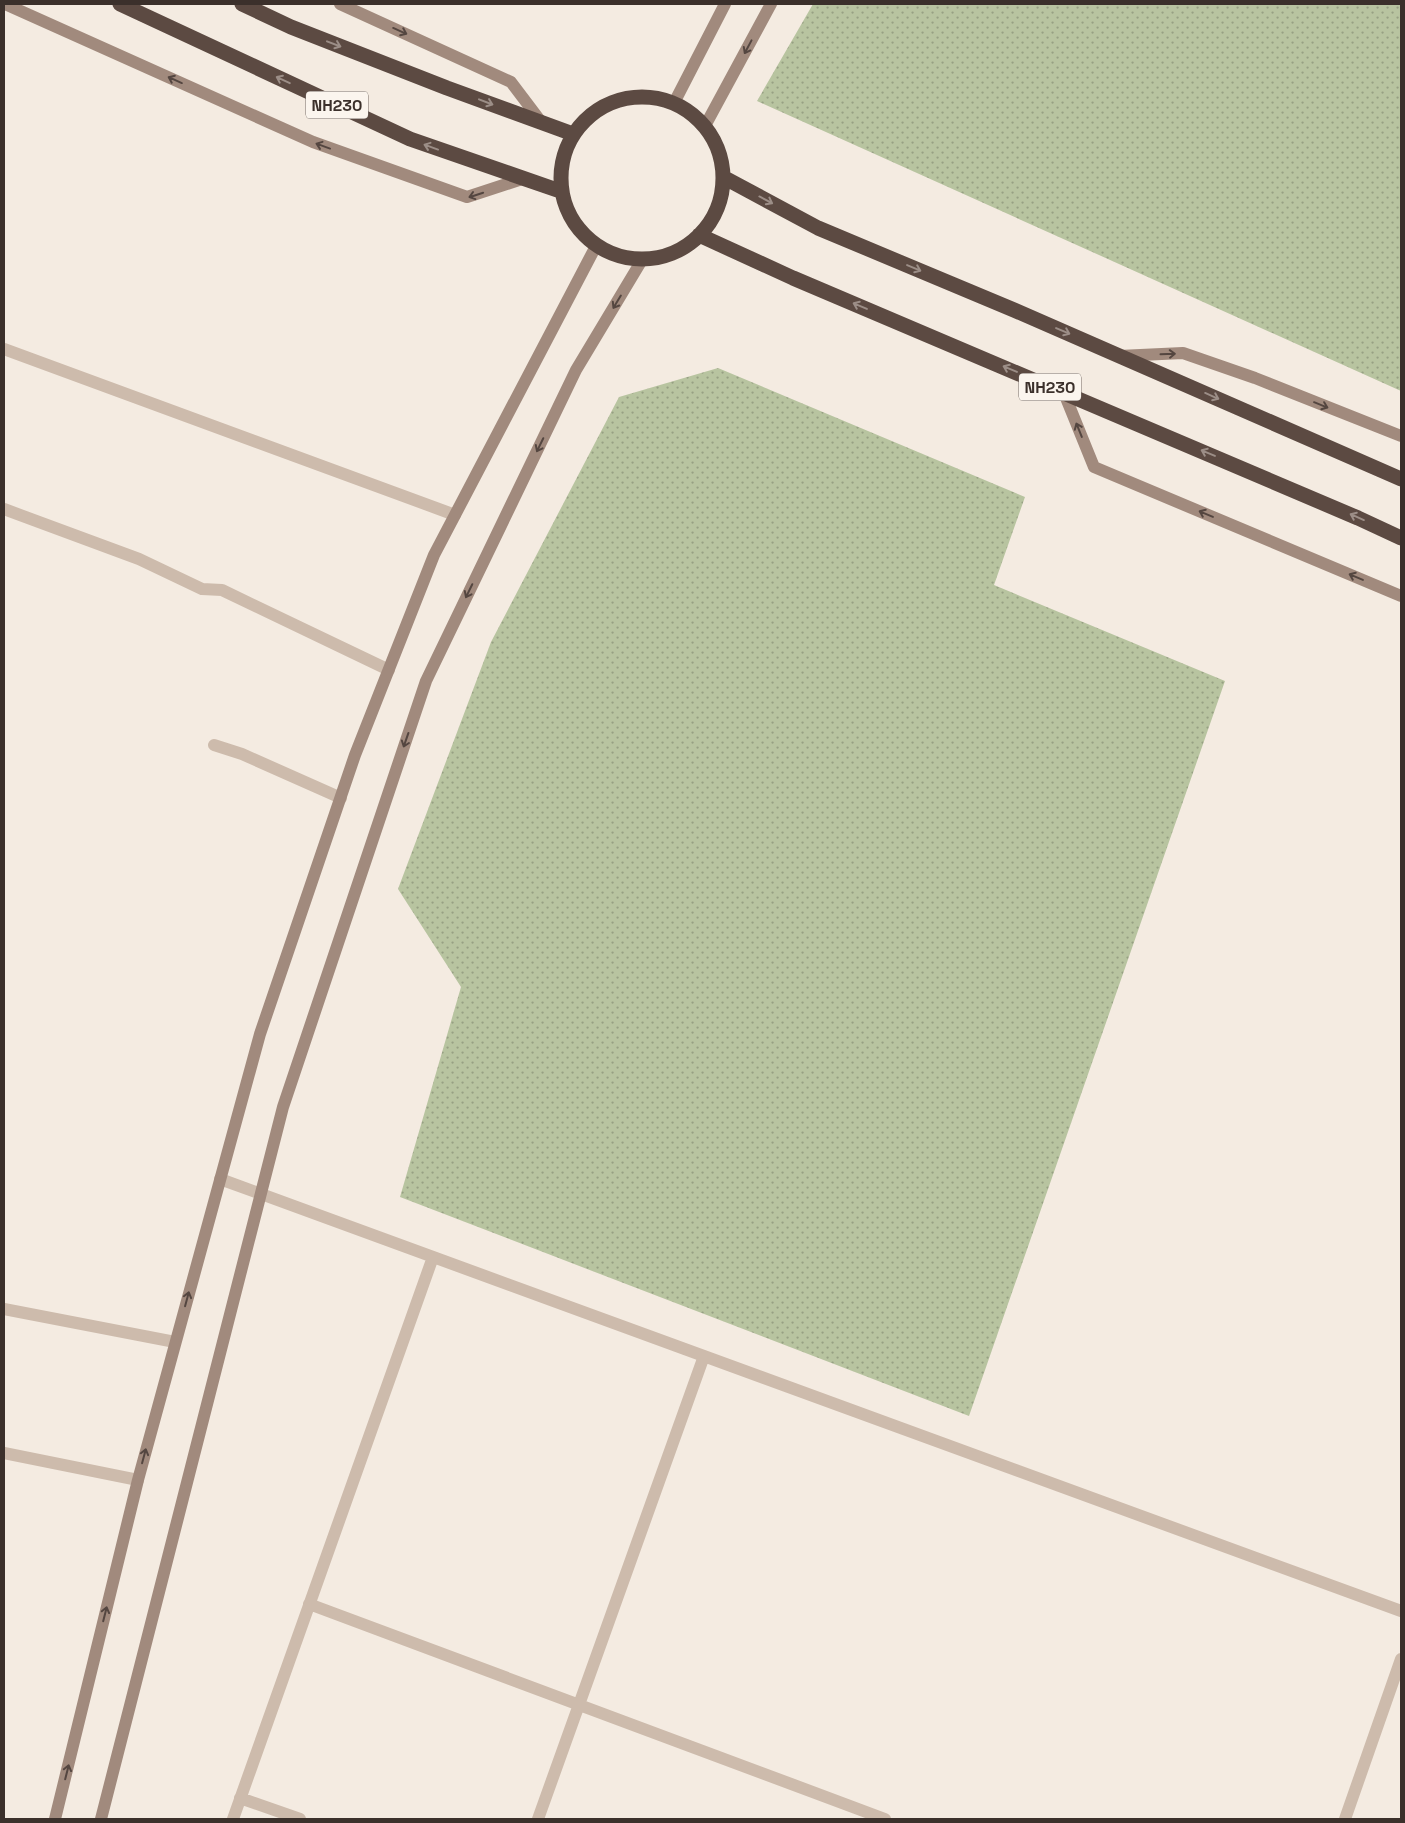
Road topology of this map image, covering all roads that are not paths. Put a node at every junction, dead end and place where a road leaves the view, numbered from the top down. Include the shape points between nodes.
1 (5, 4) edge
2 (120, 4) edge
3 (242, 4) edge
4 (340, 4) edge
5 (725, 4) edge
6 (771, 4) edge
7 (674, 102) junction
8 (542, 123) junction
9 (706, 126) junction
10 (573, 134) junction
11 (723, 177) junction
12 (522, 179) junction
13 (560, 191) junction
14 (699, 236) junction
15 (596, 246) junction
16 (642, 260) junction
17 (4, 348) edge
18 (1119, 356) junction
19 (1064, 393) junction
20 (1401, 436) edge
21 (1401, 479) edge
22 (4, 509) edge
23 (455, 515) junction
24 (1401, 538) edge
25 (1401, 596) edge
26 (389, 670) junction
27 (214, 745) dead end
28 (341, 798) junction
29 (220, 1179) junction
30 (261, 1194) junction
31 (434, 1257) junction
32 (4, 1309) edge
33 (175, 1342) junction
34 (704, 1356) junction
35 (4, 1453) edge
36 (138, 1480) junction
37 (309, 1604) junction
38 (1401, 1610) edge
39 (1401, 1659) edge
40 (579, 1705) junction
41 (240, 1798) junction
42 (55, 1819) edge
43 (101, 1819) edge
44 (233, 1819) edge
45 (300, 1819) edge
46 (538, 1819) edge
47 (885, 1819) edge
48 (1344, 1819) edge

12 -> 1 street via 467,198 313,142
12 -> 2 highway, NH230 via 410,139
3 -> 8 highway via 291,27
4 -> 8 street via 511,82
5 - 7 street
6 -> 9 street
7 - 9 highway
7 - 10 highway via 642,96 609,102 584,119
8 - 10 highway
9 - 11 highway via 715,143
10 - 13 highway via 568,141
11 - 14 highway via 716,211
11 -> 18 highway via 818,228
12 - 13 highway, NH230
13 - 15 highway via 584,236
14 - 16 highway via 673,254
19 -> 14 highway, NH230
15 - 16 highway via 612,254
15 - 23 street
16 -> 30 street via 576,370 426,681 283,1107
17 - 23 street
18 -> 20 street via 1182,353
18 -> 21 highway
24 -> 19 highway, NH230
25 -> 19 street via 1094,467
22 - 26 street via 139,559 202,589 222,590
23 - 26 street via 434,555
26 - 28 street
27 - 28 street
28 - 29 street via 260,1034
29 - 30 street
33 -> 29 street
30 - 31 street
30 - 43 street
31 - 34 street
31 - 37 street
32 - 33 street
36 -> 33 street
34 - 38 street
34 - 40 street
35 - 36 street
42 -> 36 street
37 - 40 street
37 - 41 street
39 - 48 street
40 - 46 street
40 - 47 street
41 - 44 street
41 - 45 street

